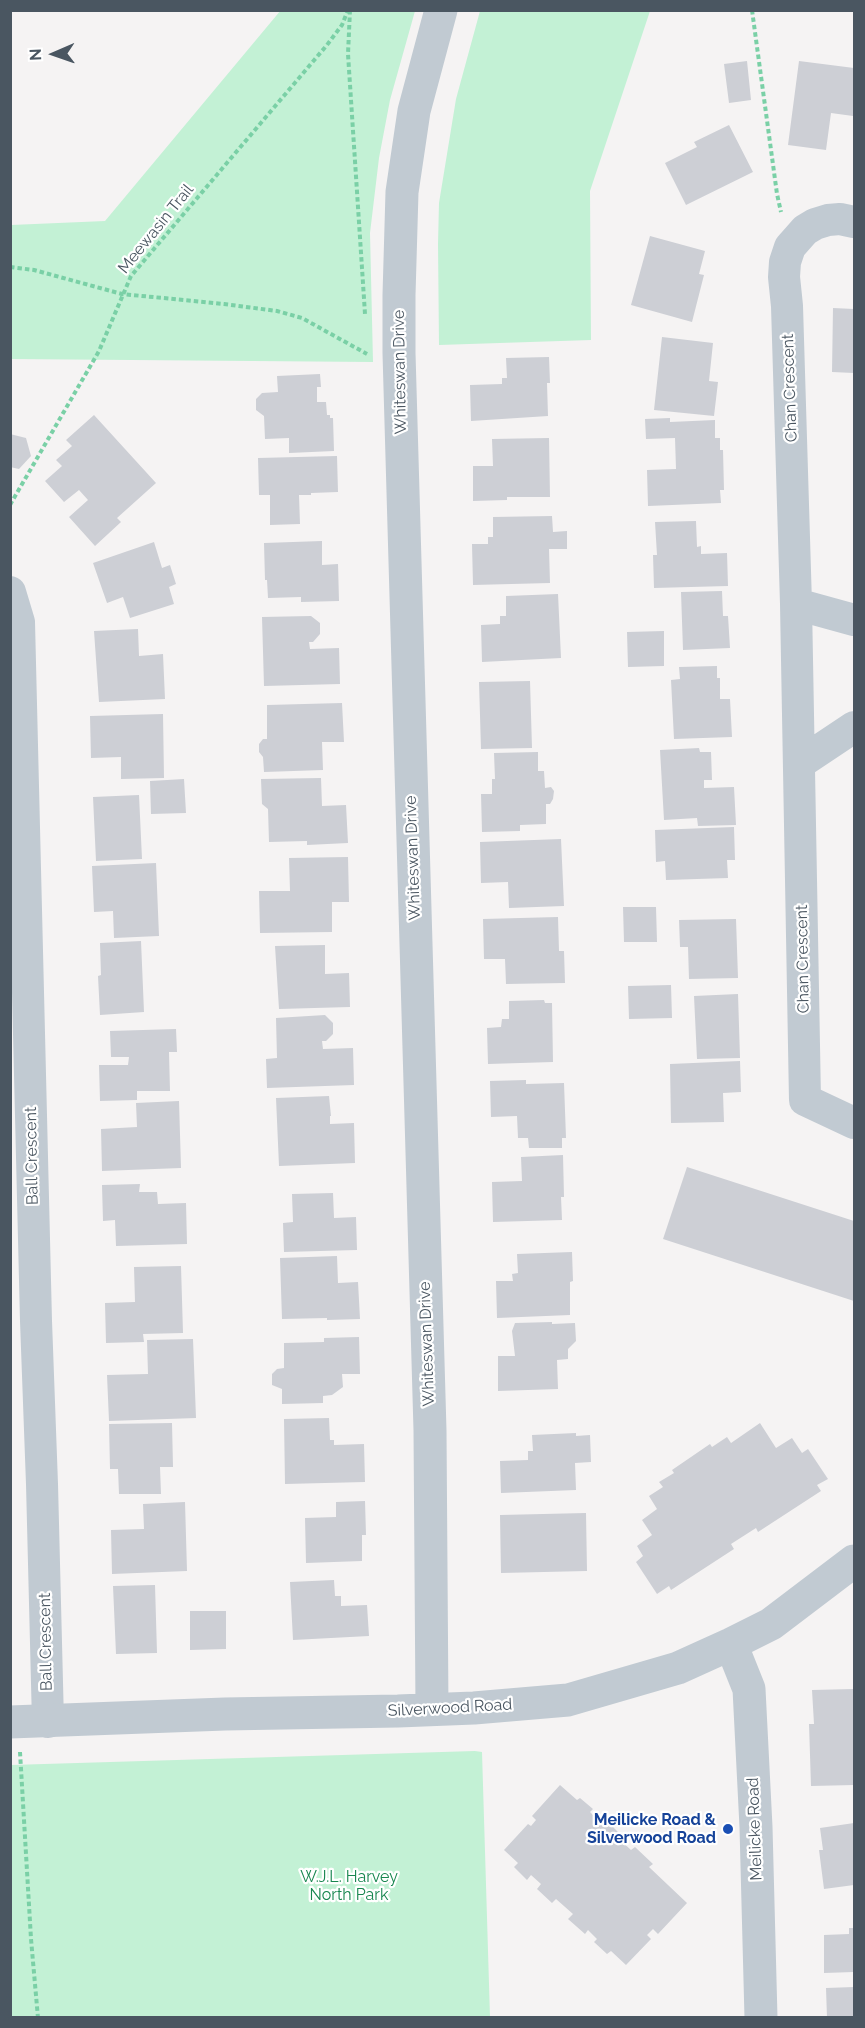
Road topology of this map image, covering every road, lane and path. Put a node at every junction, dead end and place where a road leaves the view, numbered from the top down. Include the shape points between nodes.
1 (349, 10) edge
2 (441, 10) edge
3 (752, 10) edge
4 (777, 194) dead end
5 (855, 222) edge
6 (10, 267) edge
7 (364, 286) dead end
8 (122, 294) junction
9 (366, 354) dead end
10 (10, 505) edge
11 (10, 592) edge
12 (796, 604) junction
13 (855, 620) edge
14 (855, 727) edge
15 (800, 763) junction
16 (19, 938) edge
17 (855, 1123) edge
18 (23, 1321) edge
19 (855, 1561) edge
20 (731, 1644) junction
21 (432, 1709) junction
22 (26, 1722) edge
23 (38, 2018) edge
24 (761, 2018) edge

1 - 7 path via 348,54
1 - 8 path, Meewasin Trail via 327,45 131,276
2 - 21 street, Whiteswan Drive via 414,111 404,180 399,295 430,1430
3 - 4 path
5 - 12 street, Chan Crescent via 840,219 815,224 797,237 785,262
6 - 8 path
8 - 9 path, Meewasin Trail via 257,308 302,318
8 - 10 path via 99,351
11 - 16 street, Ball Crescent via 19,622
12 - 13 street
12 - 15 street, Chan Crescent
14 - 15 street
15 - 17 street, Chan Crescent via 805,1100
16 - 18 street, Ball Crescent
18 - 22 street, Ball Crescent via 42,1484
19 - 20 street, Silverwood Road via 771,1624
20 - 21 street, Silverwood Road via 678,1668 568,1700
20 - 24 street, Meilicke Road via 749,1689
21 - 22 street, Silverwood Road
22 - 23 path via 25,1843

